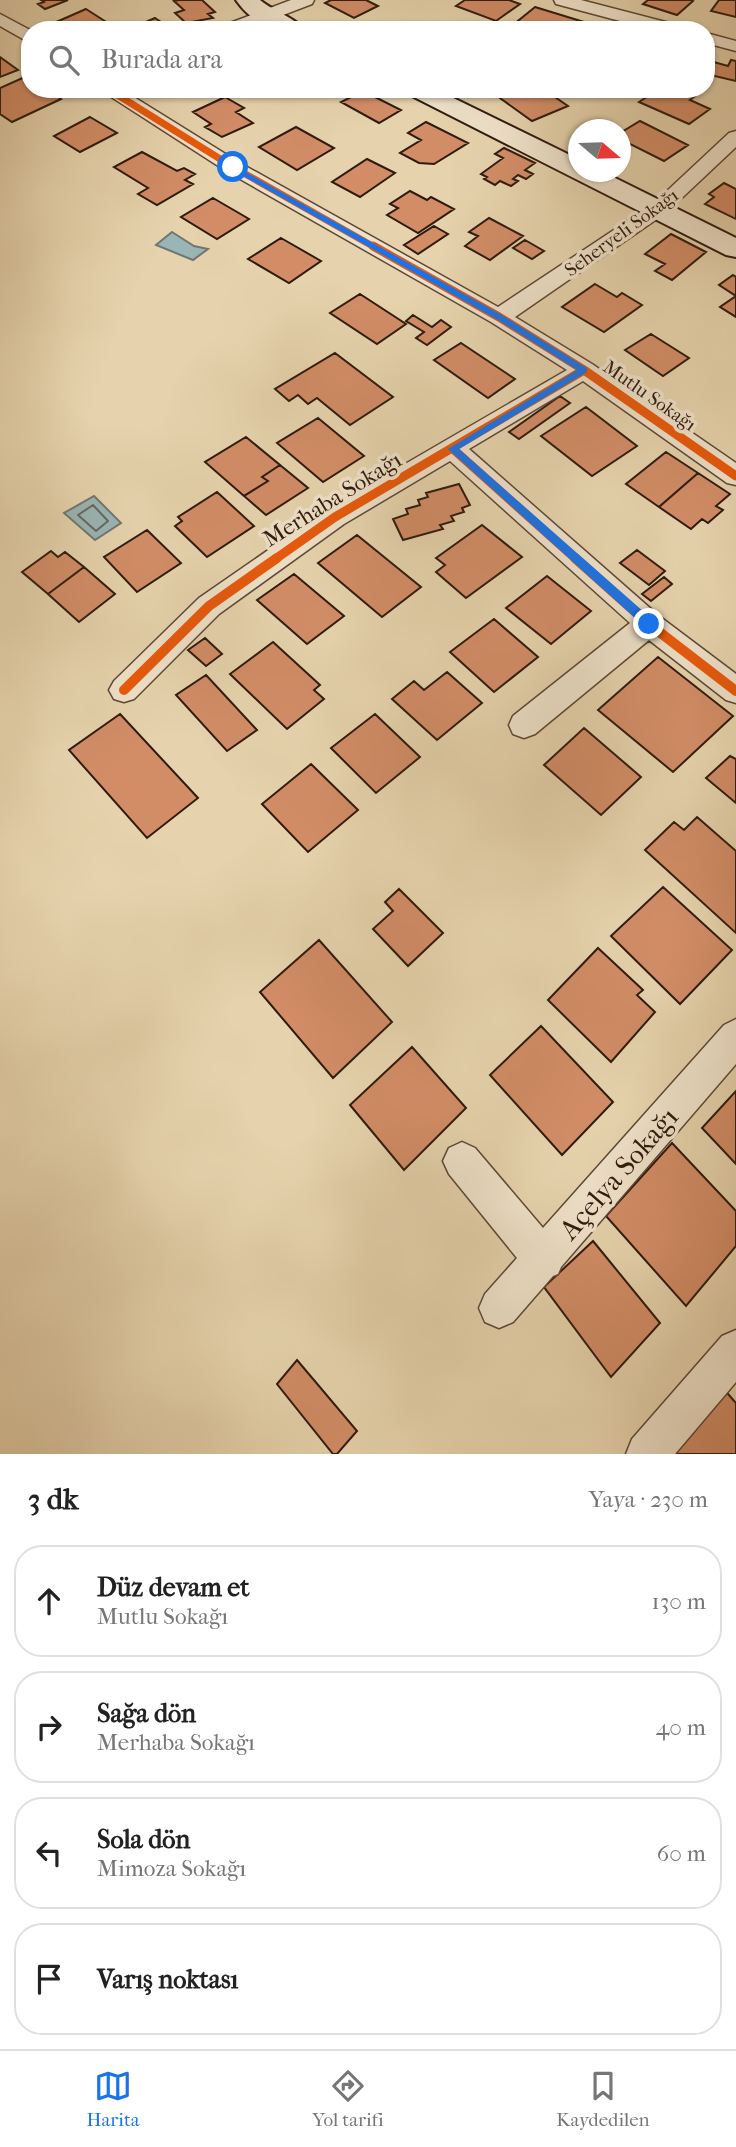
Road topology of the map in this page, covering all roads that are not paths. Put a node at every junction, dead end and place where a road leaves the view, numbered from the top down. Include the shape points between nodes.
1 (247, 0) edge
2 (306, 0) edge
3 (562, 0) edge
4 (265, 16) junction
5 (0, 19) edge
6 (252, 21) edge
7 (275, 21) edge
8 (641, 21) edge
9 (21, 32) edge
10 (715, 40) edge
11 (736, 46) edge
12 (122, 98) edge
13 (434, 98) edge
14 (736, 137) edge
15 (568, 164) edge
16 (605, 182) edge
17 (660, 208) junction
18 (736, 249) edge
19 (499, 317) junction
20 (584, 370) junction
21 (453, 449) junction
22 (736, 476) edge
23 (649, 624) junction
24 (124, 690) dead end
25 (736, 691) edge
26 (524, 724) dead end
27 (736, 1037) edge
28 (462, 1161) dead end
29 (544, 1260) junction
30 (499, 1308) dead end
31 (736, 1350) edge
32 (647, 1454) edge

1 - 4 street
2 - 4 street
3 - 8 street
4 - 6 street
4 - 7 street
5 - 9 street
10 - 11 street
12 - 19 street, Mutlu Sokağı via 233,167
13 - 15 street
14 - 17 street, Seheryeli Sokağı
16 - 17 street
17 - 18 street
17 - 19 street, Seheryeli Sokağı
19 - 20 street, Mutlu Sokağı
20 - 21 street, Merhaba Sokağı
20 - 22 street, Mutlu Sokağı
21 - 23 street
21 - 24 street, Merhaba Sokağı via 335,517 209,606
23 - 25 street
23 - 26 street
27 - 29 street, Açelya Sokağı
28 - 29 street
29 - 30 street, Açelya Sokağı
31 - 32 street

